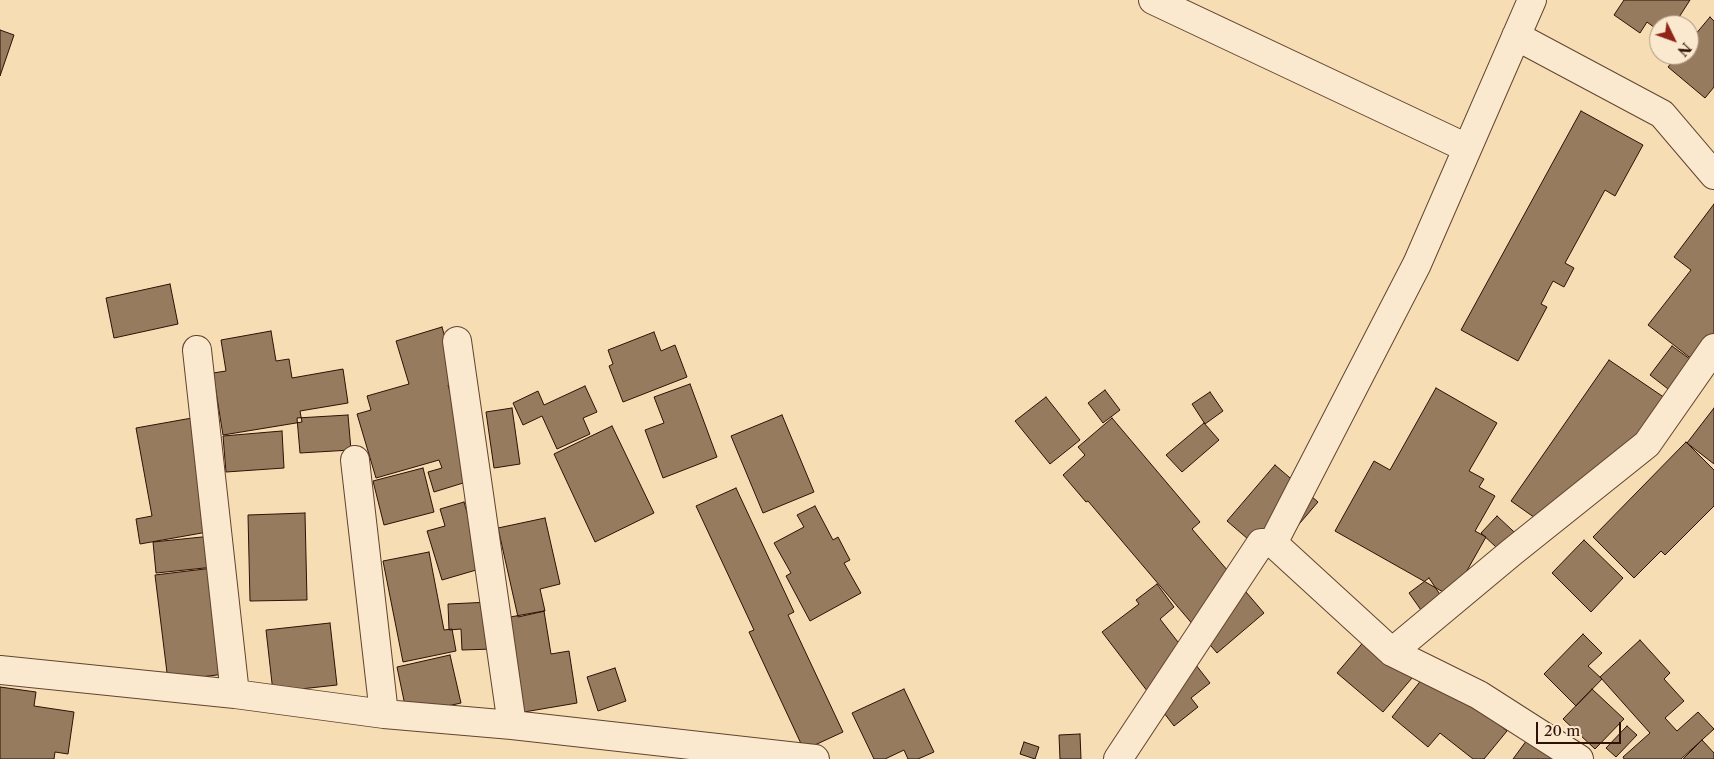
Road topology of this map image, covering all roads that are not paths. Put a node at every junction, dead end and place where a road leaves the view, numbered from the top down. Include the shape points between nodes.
1 (1153, 0) edge
2 (1532, 0) edge
3 (1516, 36) junction
4 (1467, 148) junction
5 (1714, 175) edge
6 (457, 342) dead end
7 (1714, 348) edge
8 (197, 350) dead end
9 (355, 460) dead end
10 (1273, 542) junction
11 (1392, 652) junction
12 (0, 670) edge
13 (235, 694) junction
14 (384, 714) junction
15 (512, 725) junction
16 (815, 759) edge
17 (1118, 759) edge
18 (1578, 759) edge

1 - 4 street
2 - 3 street
3 - 4 street
3 - 5 street via 1662,114
4 - 10 street via 1417,264
6 - 15 street
7 - 11 street via 1647,444
8 - 13 street
9 - 14 street
10 - 11 street
10 - 17 street via 1261,543
11 - 18 street via 1479,695
12 - 13 street
13 - 14 street
14 - 15 street
15 - 16 street

